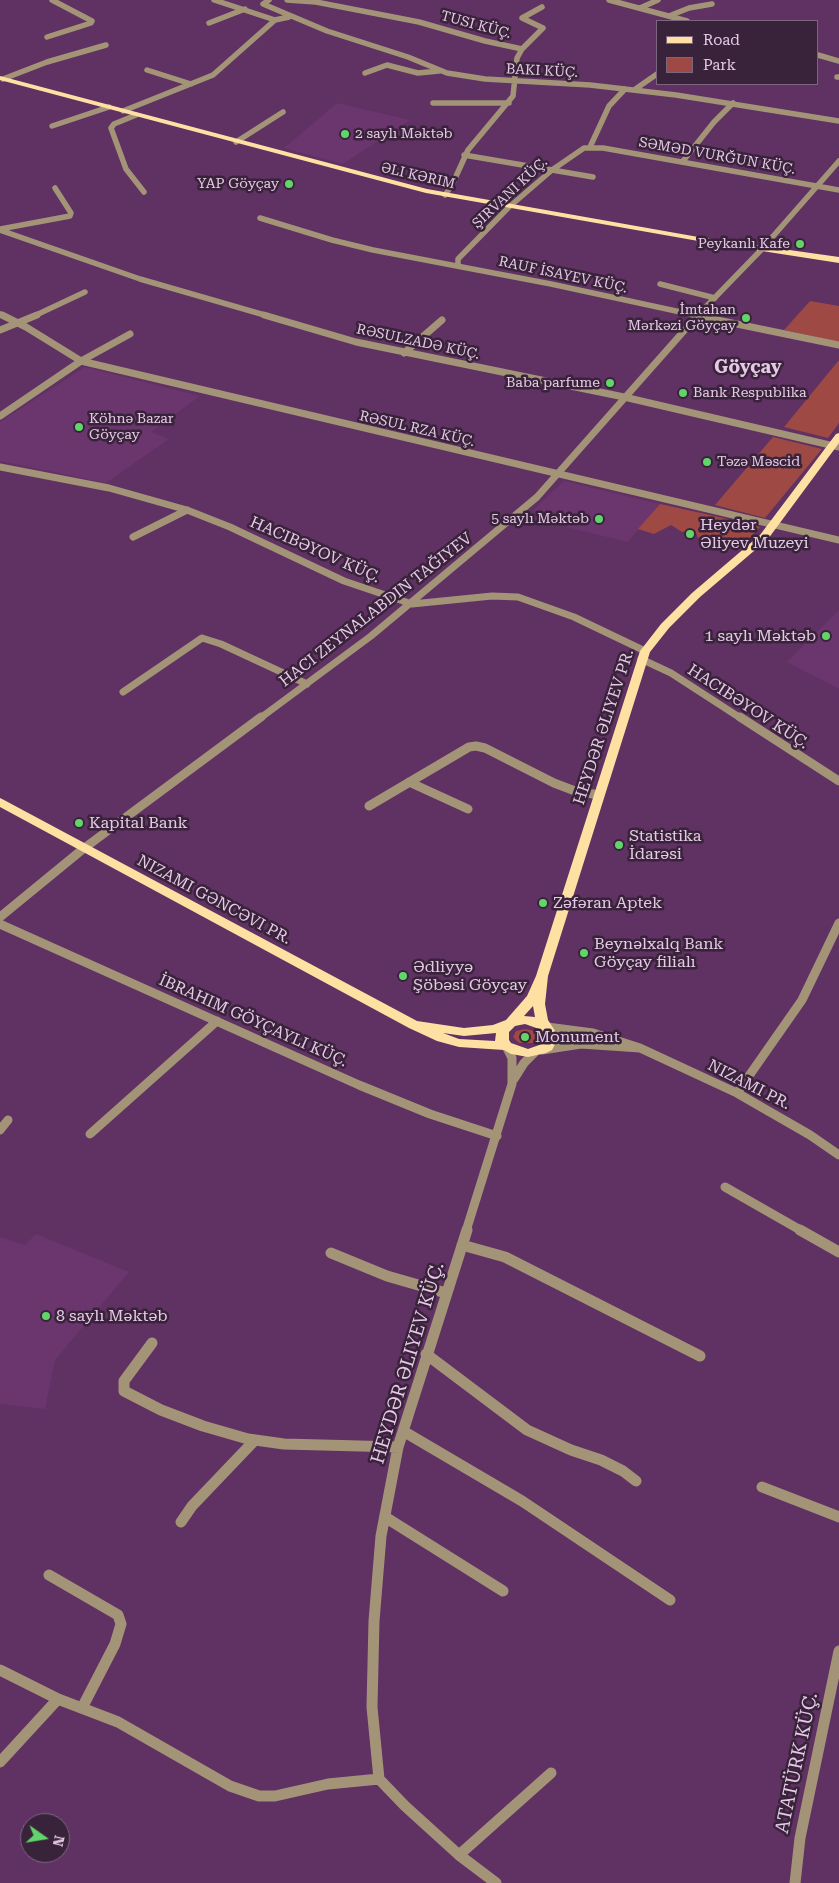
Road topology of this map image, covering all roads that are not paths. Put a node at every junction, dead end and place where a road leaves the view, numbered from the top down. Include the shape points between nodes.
1 (52, 0) edge
2 (214, 0) edge
3 (269, 0) edge
4 (278, 0) edge
5 (287, 0) edge
6 (325, 0) edge
7 (609, 0) edge
8 (658, 0) edge
9 (316, 2) junction
10 (262, 4) junction
11 (712, 4) dead end
12 (542, 7) dead end
13 (640, 8) junction
14 (245, 9) junction
15 (669, 16) junction
16 (290, 17) junction
17 (276, 20) junction
18 (683, 20) edge
19 (208, 23) dead end
20 (47, 37) dead end
21 (106, 45) dead end
22 (522, 49) junction
23 (819, 55) edge
24 (839, 60) edge
25 (147, 70) dead end
26 (439, 71) junction
27 (365, 73) dead end
28 (656, 75) edge
29 (2, 78) edge
30 (514, 81) junction
31 (191, 84) junction
32 (625, 88) junction
33 (634, 90) junction
34 (433, 103) dead end
35 (509, 103) junction
36 (733, 103) junction
37 (108, 107) junction
38 (123, 111) junction
39 (283, 112) dead end
40 (136, 115) junction
41 (839, 121) edge
42 (52, 126) dead end
43 (236, 142) junction
44 (590, 147) junction
45 (464, 155) junction
46 (683, 161) junction
47 (839, 161) edge
48 (552, 170) junction
49 (593, 177) dead end
50 (816, 186) junction
51 (55, 188) dead end
52 (839, 190) edge
53 (144, 192) dead end
54 (445, 195) junction
55 (509, 207) junction
56 (260, 218) dead end
57 (0, 229) edge
58 (761, 250) junction
59 (839, 260) edge
60 (458, 266) junction
61 (660, 284) dead end
62 (85, 292) dead end
63 (715, 298) junction
64 (0, 314) edge
65 (697, 316) junction
66 (442, 320) dead end
67 (18, 323) junction
68 (0, 330) edge
69 (130, 334) dead end
70 (839, 345) edge
71 (404, 353) junction
72 (81, 361) junction
73 (624, 397) junction
74 (0, 416) edge
75 (839, 436) edge
76 (835, 446) edge
77 (0, 466) edge
78 (558, 475) junction
79 (187, 510) junction
80 (774, 525) junction
81 (133, 537) dead end
82 (839, 540) edge
83 (412, 604) junction
84 (643, 655) junction
85 (307, 684) junction
86 (123, 692) dead end
87 (839, 781) edge
88 (409, 782) junction
89 (599, 795) junction
90 (0, 802) edge
91 (369, 806) dead end
92 (468, 808) dead end
93 (83, 849) junction
94 (0, 917) edge
95 (839, 923) edge
96 (0, 924) edge
97 (542, 976) junction
98 (217, 1022) junction
99 (511, 1023) junction
100 (414, 1025) junction
101 (546, 1027) junction
102 (506, 1046) junction
103 (640, 1048) junction
104 (538, 1051) junction
105 (512, 1084) junction
106 (737, 1093) junction
107 (8, 1120) dead end
108 (0, 1130) edge
109 (90, 1134) dead end
110 (497, 1136) junction
111 (839, 1155) edge
112 (725, 1187) dead end
113 (462, 1245) junction
114 (839, 1252) edge
115 (330, 1253) dead end
116 (446, 1293) junction
117 (152, 1343) dead end
118 (426, 1354) junction
119 (700, 1356) dead end
120 (403, 1431) junction
121 (256, 1440) junction
122 (398, 1447) junction
123 (636, 1481) dead end
124 (762, 1487) dead end
125 (385, 1517) junction
126 (839, 1518) edge
127 (181, 1522) dead end
128 (49, 1575) dead end
129 (503, 1591) dead end
130 (670, 1600) dead end
131 (839, 1657) edge
132 (0, 1670) edge
133 (58, 1699) junction
134 (82, 1708) junction
135 (0, 1762) edge
136 (551, 1773) dead end
137 (379, 1778) junction
138 (459, 1855) junction
139 (496, 1883) edge
140 (795, 1883) edge

1 - 20 street via 92,21
2 - 14 street
3 - 4 street
3 - 10 street
5 - 9 street, TUSI KÜÇ.
6 - 9 street
7 - 13 street
8 - 13 street
9 - 22 street, TUSI KÜÇ. via 420,22
10 - 14 street
10 - 16 street
11 - 15 street
12 - 22 street via 522,18 543,28
13 - 15 street
14 - 17 street
14 - 19 street
15 - 18 street
16 - 17 street
16 - 26 street via 408,57
17 - 31 street via 213,75
21 - 29 street
22 - 30 street, TUSI KÜÇ. via 517,58
23 - 24 street
25 - 31 street
26 - 27 street via 418,73 387,65
26 - 30 street
28 - 33 street
29 - 37 main road, ƏLI KƏRIM
30 - 32 street
30 - 35 street, TUSI KÜÇ.
31 - 38 street
32 - 33 street
32 - 44 street via 609,106
33 - 36 street
34 - 35 street
35 - 45 street, TUSI KÜÇ.
36 - 41 street
36 - 46 street
37 - 38 main road, ƏLI KƏRIM
37 - 42 street
38 - 40 main road, ƏLI KƏRIM
39 - 43 street
40 - 43 main road, ƏLI KƏRIM
40 - 53 street via 114,124 112,128 126,169
43 - 54 main road, ƏLI KƏRIM
44 - 46 street, SƏMƏD VURĞUN KÜÇ.
44 - 48 street, ŞIRVANI KÜÇ. via 573,154
45 - 48 street
45 - 54 street, TUSI KÜÇ.
46 - 50 street, SƏMƏD VURĞUN KÜÇ.
47 - 50 street
48 - 49 street
48 - 55 street, ŞIRVANI KÜÇ.
50 - 52 street, SƏMƏD VURĞUN KÜÇ.
50 - 58 street
51 - 57 street via 70,216
54 - 55 main road, ƏLI KƏRIM
55 - 58 main road, ƏLI KƏRIM
55 - 60 street, ŞIRVANI KÜÇ. via 458,259
56 - 60 street, RAUF İSAYEV KÜÇ. via 350,245
57 - 71 street, RƏSULZADƏ KÜÇ. via 196,297
58 - 59 main road, ƏLI KƏRIM
58 - 63 street
60 - 65 street, RAUF İSAYEV KÜÇ.
61 - 63 street
62 - 67 street
63 - 65 street
64 - 67 street, RƏSUL RZA KÜÇ.
65 - 70 street, RAUF İSAYEV KÜÇ.
65 - 73 street
66 - 71 street
67 - 68 street
67 - 72 street, RƏSUL RZA KÜÇ.
69 - 72 street
71 - 73 street, RƏSULZADƏ KÜÇ.
72 - 74 street
72 - 78 street, RƏSUL RZA KÜÇ.
73 - 76 street, RƏSULZADƏ KÜÇ.
73 - 78 street
75 - 76 main road, HEYDƏR ƏLIYEV PR.
76 - 80 main road, HEYDƏR ƏLIYEV PR.
77 - 79 street via 109,488
78 - 80 street, RƏSUL RZA KÜÇ.
78 - 83 street via 537,497
79 - 81 street
79 - 83 street via 344,581
80 - 82 street, RƏSUL RZA KÜÇ.
80 - 84 main road, HEYDƏR ƏLIYEV PR. via 754,547 696,595 665,626
83 - 84 street via 492,596 518,597 574,617
83 - 85 street
84 - 87 street
84 - 89 main road, HEYDƏR ƏLIYEV PR.
85 - 86 street via 202,638
85 - 93 street
88 - 89 street via 476,746 554,783
88 - 91 street
88 - 92 street
89 - 97 main road, HEYDƏR ƏLIYEV PR.
90 - 93 main road, NIZAMI GƏNCƏVI PR.
93 - 94 street
93 - 100 main road, NIZAMI GƏNCƏVI PR.
95 - 106 street via 802,1000
96 - 98 street
97 - 99 main road via 532,998
97 - 101 main road via 539,1004
98 - 109 street
98 - 110 street via 430,1114
99 - 100 main road via 464,1032
99 - 101 main road via 532,1021
99 - 102 main road via 501,1036
100 - 102 main road, NIZAMI GƏNCƏVI PR. via 459,1043
101 - 103 street via 594,1033
101 - 104 main road via 552,1037
102 - 104 main road via 516,1051
102 - 105 street via 513,1065
103 - 104 street via 581,1044
103 - 106 street, NIZAMI PR.
104 - 105 street via 524,1063
105 - 110 street, HEYDƏR ƏLIYEV KÜÇ.
106 - 111 street, NIZAMI PR.
107 - 108 street
110 - 113 street, HEYDƏR ƏLIYEV KÜÇ.
112 - 114 street
113 - 116 street, HEYDƏR ƏLIYEV KÜÇ.
113 - 119 street via 506,1257
115 - 116 street via 386,1276
116 - 118 street, HEYDƏR ƏLIYEV KÜÇ.
117 - 121 street via 124,1381 124,1391 203,1426
118 - 120 street, HEYDƏR ƏLIYEV KÜÇ.
118 - 123 street via 527,1430 601,1460
120 - 122 street, HEYDƏR ƏLIYEV KÜÇ.
120 - 130 street via 522,1501
121 - 122 street via 284,1444
121 - 127 street via 192,1506
122 - 125 street, HEYDƏR ƏLIYEV KÜÇ.
124 - 126 street
125 - 129 street
125 - 137 street, HEYDƏR ƏLIYEV KÜÇ. via 374,1630 372,1708
128 - 134 street via 118,1615 121,1624 115,1644
131 - 140 street, ATATÜRK KÜÇ. via 800,1838
132 - 133 street
133 - 134 street
133 - 135 street
134 - 137 street via 118,1722 230,1786 259,1796
136 - 138 street
137 - 138 street
138 - 139 street

